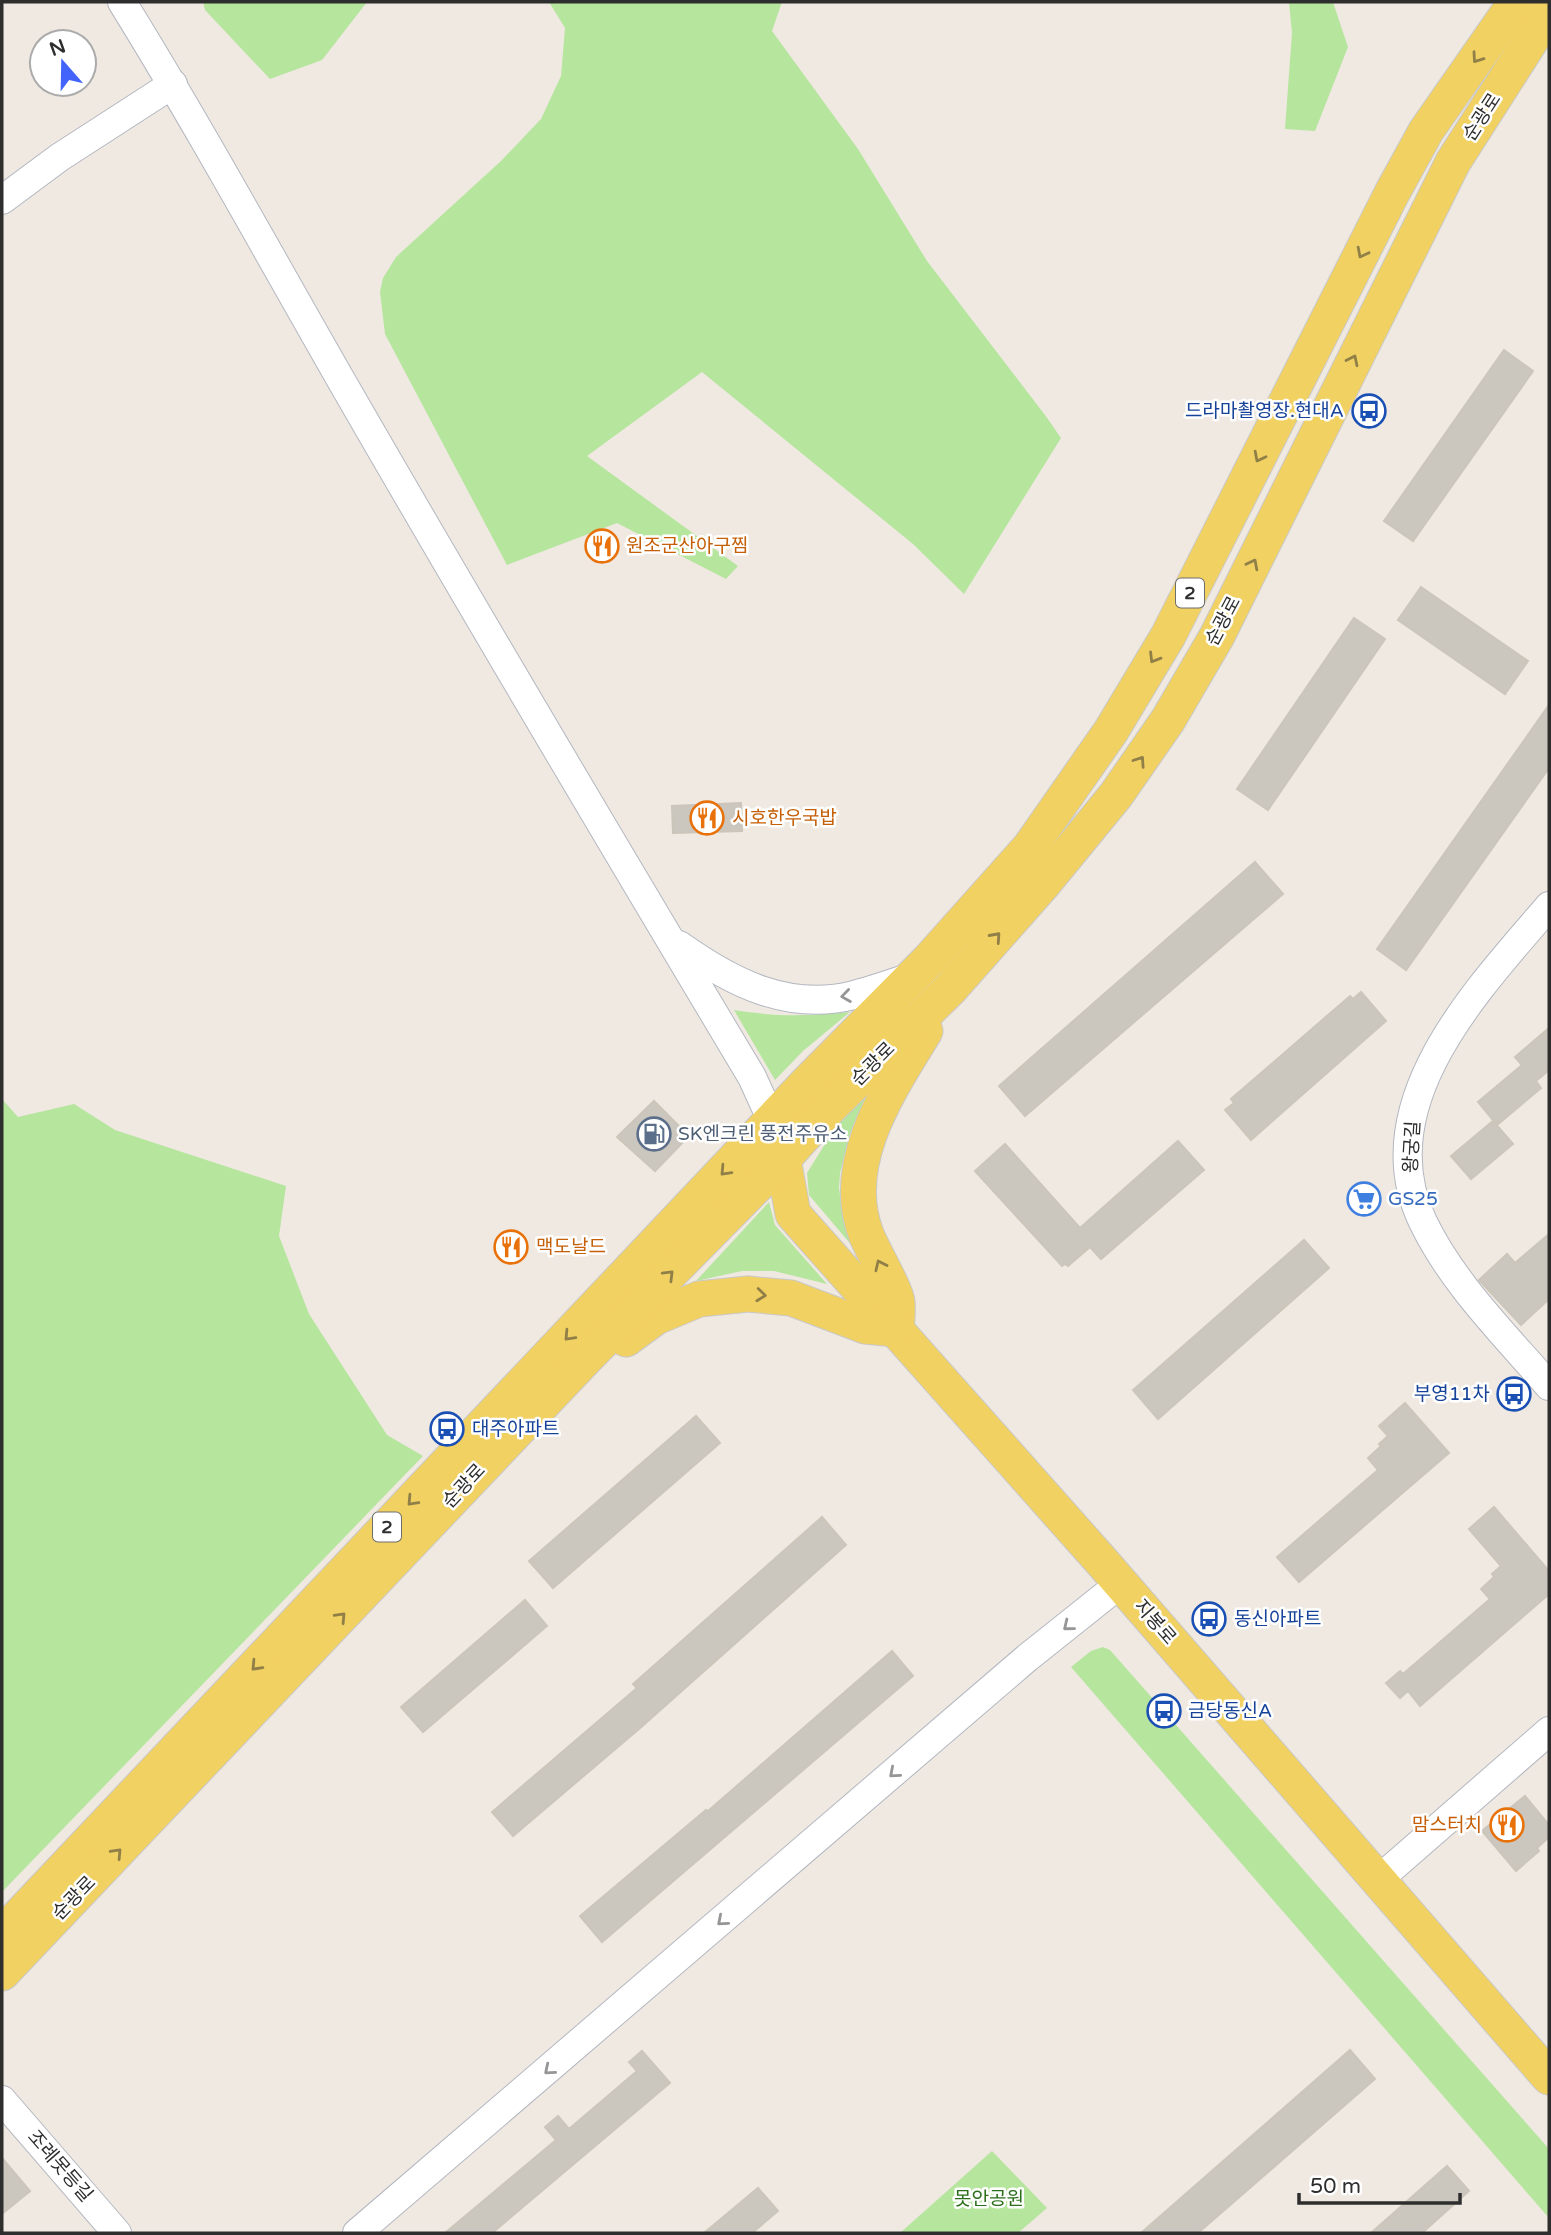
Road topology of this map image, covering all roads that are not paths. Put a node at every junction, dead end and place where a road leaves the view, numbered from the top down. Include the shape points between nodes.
1 (122, 2) edge
2 (1516, 2) edge
3 (1549, 12) edge
4 (173, 84) junction
5 (2, 200) edge
6 (1549, 906) edge
7 (668, 937) junction
8 (911, 977) junction
9 (951, 988) junction
10 (772, 1121) junction
11 (783, 1159) junction
12 (896, 1329) junction
13 (586, 1358) junction
14 (1549, 1386) edge
15 (1121, 1583) junction
16 (1549, 1731) edge
17 (1378, 1880) junction
18 (2, 1934) edge
19 (2, 1973) edge
20 (1549, 2077) edge
21 (2, 2100) edge
22 (117, 2233) edge
23 (357, 2233) edge

1 - 4 street
2 -> 8 main road, 순광로 / 2 via 1426,131 1168,636 1111,731 1030,847
9 -> 3 main road, 순광로 / 2 via 1108,805 1168,720 1217,636 1453,162
4 - 5 street
4 - 7 street
6 - 14 street, 왕궁길 via 1474,994 1429,1068 1414,1108 1407,1166 1422,1220 1443,1256
8 -> 7 street via 852,996 803,1000 767,993 716,971
7 - 10 street via 752,1077
8 - 10 main road, 순광로 / 2
9 - 11 main road, 순광로 / 2
12 -> 9 main road via 897,1300 865,1232 860,1159 877,1116
10 - 11 street
10 -> 18 main road, 순광로 / 2
11 - 12 main road, 지봉로 via 793,1214
13 -> 11 main road, 순광로 / 2
13 -> 12 main road via 618,1345 656,1317 699,1299 748,1294 791,1298 865,1326
12 - 15 main road, 지봉로
19 -> 13 main road, 순광로 / 2
15 - 17 main road, 지봉로
15 -> 23 street via 1027,1658
16 - 17 street
17 - 20 main road, 지봉로
21 - 22 street, 조례못등길

